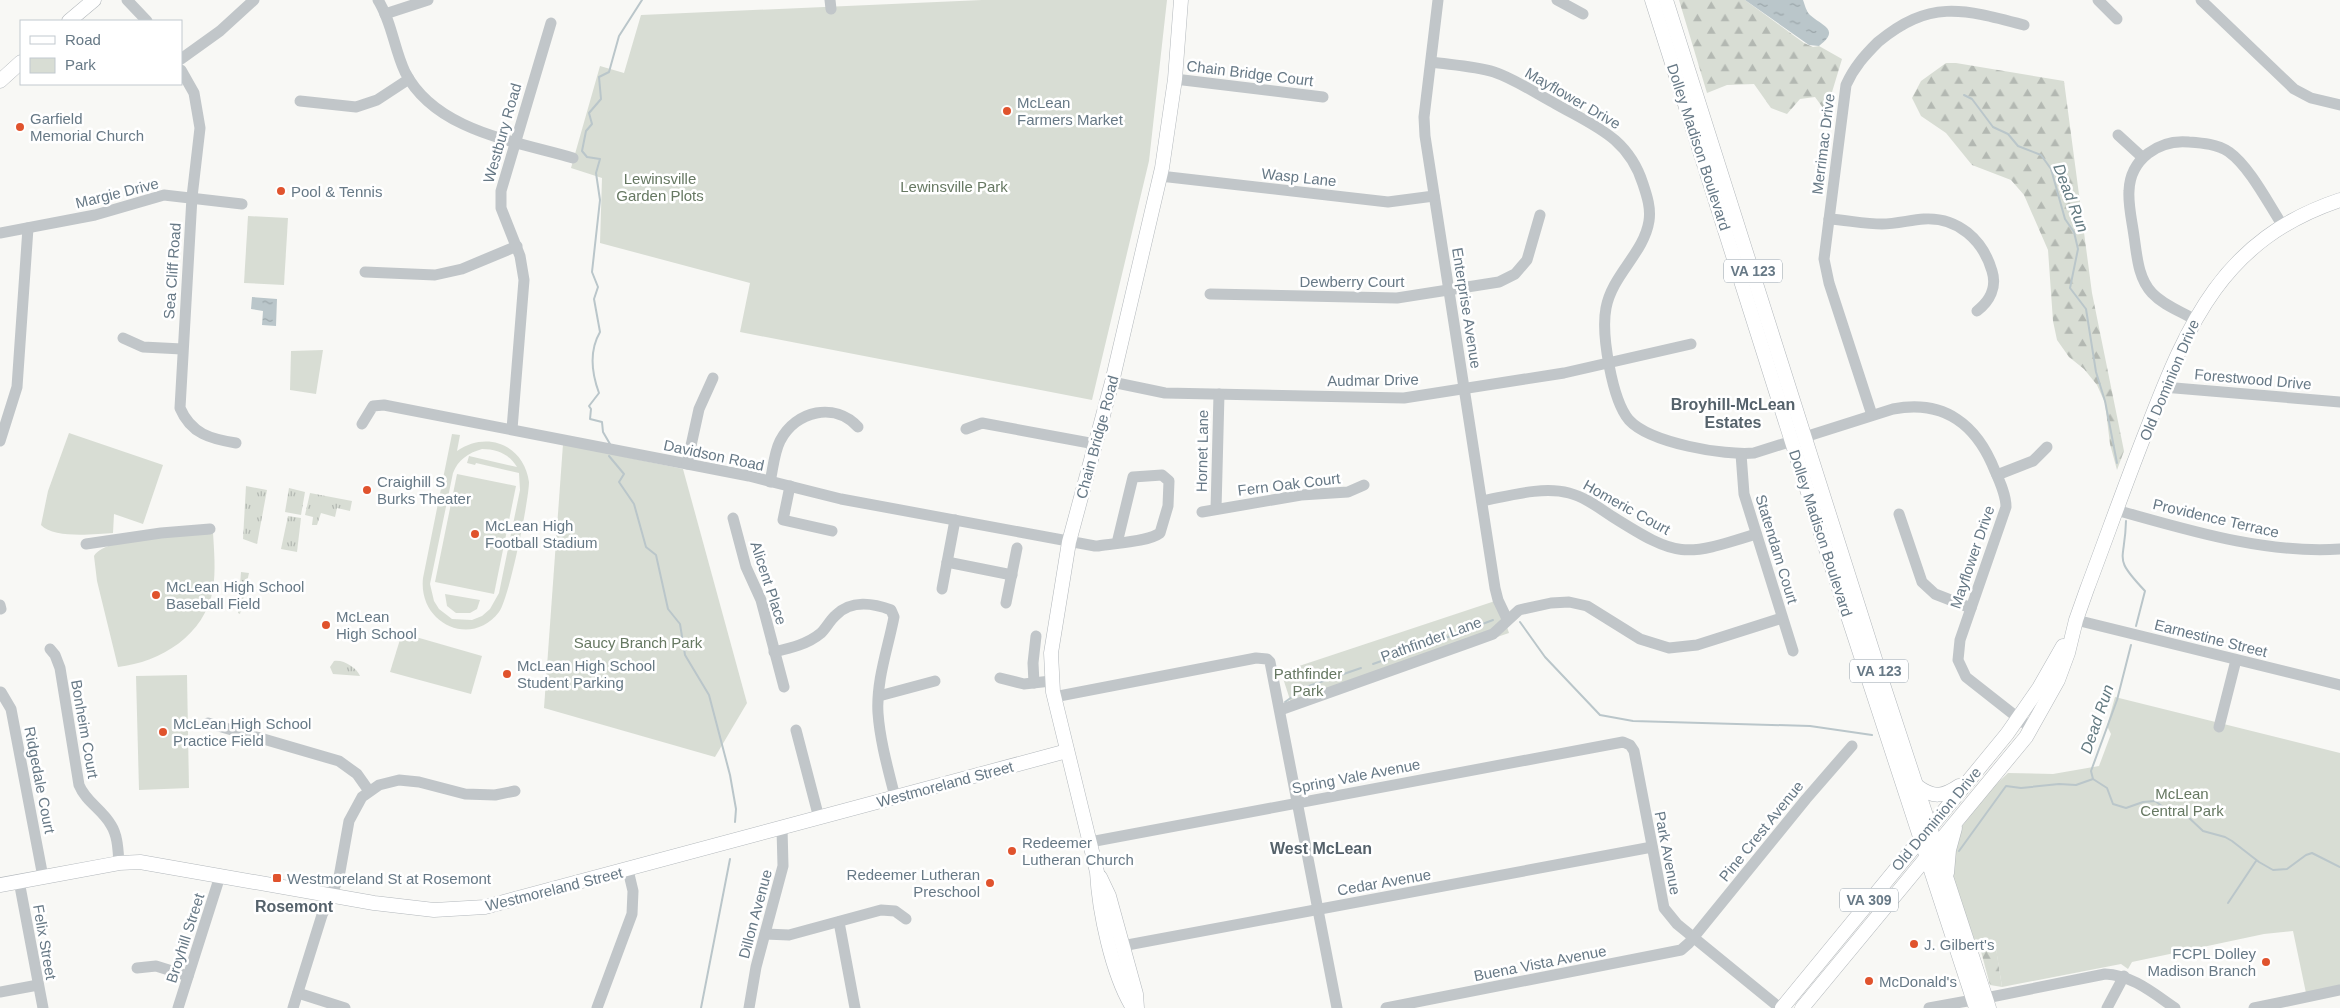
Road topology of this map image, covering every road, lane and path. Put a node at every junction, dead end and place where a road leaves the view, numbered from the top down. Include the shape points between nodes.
1 (94, 0) edge
2 (128, 0) edge
3 (254, 0) edge
4 (378, 0) edge
5 (428, 0) edge
6 (1181, 0) edge
7 (1438, 0) edge
8 (1557, 0) edge
9 (1652, 0) edge
10 (1666, 0) edge
11 (2098, 0) edge
12 (2202, 0) edge
13 (385, 14) junction
14 (1583, 14) dead end
15 (2117, 19) dead end
16 (70, 20) edge
17 (146, 20) edge
18 (551, 23) dead end
19 (2024, 25) dead end
20 (182, 59) edge
21 (1431, 62) junction
22 (20, 63) edge
23 (182, 72) edge
24 (1175, 79) junction
25 (409, 80) junction
26 (0, 81) edge
27 (1323, 97) dead end
28 (300, 101) dead end
29 (2340, 105) edge
30 (2118, 135) dead end
31 (515, 141) junction
32 (2142, 157) junction
33 (573, 158) dead end
34 (1160, 176) junction
35 (1434, 196) junction
36 (192, 197) junction
37 (2340, 200) edge
38 (242, 204) dead end
39 (1540, 215) dead end
40 (1829, 219) junction
41 (2283, 226) junction
42 (28, 228) junction
43 (0, 233) edge
44 (516, 246) junction
45 (365, 272) dead end
46 (1449, 291) junction
47 (1210, 294) dead end
48 (1977, 310) dead end
49 (2194, 319) junction
50 (123, 338) dead end
51 (1691, 344) dead end
52 (182, 349) junction
53 (1609, 362) junction
54 (713, 378) dead end
55 (1112, 382) junction
56 (2163, 387) junction
57 (1464, 388) junction
58 (1219, 394) junction
59 (2340, 402) edge
60 (1872, 415) junction
61 (362, 424) dead end
62 (858, 427) dead end
63 (966, 429) dead end
64 (512, 430) junction
65 (1805, 437) junction
66 (0, 441) edge
67 (1792, 441) junction
68 (236, 443) dead end
69 (1095, 444) junction
70 (2047, 447) dead end
71 (1741, 454) junction
72 (687, 464) junction
73 (1997, 475) junction
74 (770, 482) junction
75 (1364, 485) dead end
76 (790, 486) junction
77 (1482, 501) junction
78 (1216, 509) junction
79 (2116, 510) junction
80 (1202, 512) dead end
81 (1899, 514) dead end
82 (733, 518) dead end
83 (955, 520) junction
84 (210, 529) dead end
85 (832, 531) dead end
86 (1756, 534) junction
87 (1069, 542) junction
88 (1117, 543) junction
89 (86, 544) dead end
90 (1017, 548) dead end
91 (2340, 549) edge
92 (947, 562) junction
93 (1012, 575) junction
94 (942, 589) dead end
95 (1006, 603) dead end
96 (1971, 608) junction
97 (1507, 618) junction
98 (1782, 618) junction
99 (2076, 620) junction
100 (1036, 636) dead end
101 (50, 649) dead end
102 (1793, 651) dead end
103 (774, 652) junction
104 (2236, 660) junction
105 (1000, 678) dead end
106 (935, 681) dead end
107 (1051, 681) junction
108 (1034, 684) junction
109 (2340, 685) edge
110 (784, 687) dead end
111 (1, 692) edge
112 (878, 696) junction
113 (1054, 697) junction
114 (1280, 710) junction
115 (2018, 719) junction
116 (208, 723) dead end
117 (2219, 727) dead end
118 (2032, 729) junction
119 (796, 730) dead end
120 (1628, 743) joint
121 (1852, 746) dead end
122 (1068, 751) junction
123 (1970, 779) junction
124 (1917, 786) junction
125 (370, 791) junction
126 (515, 791) dead end
127 (895, 797) junction
128 (1298, 803) junction
129 (819, 818) junction
130 (1958, 820) junction
131 (1929, 827) junction
132 (782, 828) junction
133 (1920, 839) junction
134 (1090, 842) junction
135 (1652, 846) junction
136 (1935, 847) junction
137 (1926, 858) junction
138 (120, 863) junction
139 (628, 870) junction
140 (1097, 872) junction
141 (220, 876) junction
142 (42, 877) junction
143 (1909, 880) junction
144 (19, 881) junction
145 (0, 885) edge
146 (1941, 885) junction
147 (330, 896) junction
148 (1318, 909) junction
149 (906, 919) dead end
150 (839, 922) junction
151 (765, 934) junction
152 (1694, 937) junction
153 (1122, 946) junction
154 (137, 968) dead end
155 (188, 976) junction
156 (2124, 976) junction
157 (38, 986) junction
158 (2340, 990) edge
159 (0, 992) edge
160 (298, 993) junction
161 (1982, 1004) edge
162 (43, 1008) edge
163 (178, 1008) edge
164 (294, 1008) edge
165 (344, 1008) edge
166 (597, 1008) edge
167 (749, 1008) edge
168 (855, 1008) edge
169 (1133, 1008) edge
170 (1137, 1008) edge
171 (1337, 1008) edge
172 (1386, 1008) edge
173 (1781, 1008) edge
174 (1802, 1008) edge
175 (1929, 1008) edge
176 (2107, 1008) edge
177 (2175, 1008) edge
178 (2254, 1008) edge

1 - 16 main road
2 - 17 street
3 - 20 street
4 - 13 street
5 - 13 street
6 - 24 main road, Chain Bridge Road
7 - 21 street, Enterprise Avenue
8 - 14 street
9 - 67 main road, Dolley Madison Boulevard / VA 123
10 - 65 main road, Dolley Madison Boulevard / VA 123
11 - 15 street
12 - 29 street via 2294,89 2311,98
13 - 25 street
18 - 31 street, Westbury Road
19 - 40 street, Merrimac Drive via 1946,6 1922,9 1893,25 1858,63 1846,84
21 - 35 street, Enterprise Avenue via 1424,131
21 - 53 street, Mayflower Drive via 1482,69 1508,78 1605,132 1631,155 1637,165 1647,196 1649,221 1642,240 1610,294 1604,332
22 - 26 main road
23 - 36 street, Sea Cliff Road via 194,93 200,116
24 - 27 street, Chain Bridge Court
24 - 34 main road, Chain Bridge Road
25 - 28 street via 377,100 356,107
25 - 31 street via 430,104 453,120
30 - 32 street
31 - 33 street
31 - 44 street, Westbury Road via 500,199
32 - 41 street via 2172,142 2202,143 2223,149 2242,165
32 - 49 street via 2132,173 2128,191 2142,278 2159,300
34 - 35 street, Wasp Lane via 1388,202
34 - 55 main road, Chain Bridge Road
35 - 46 street, Enterprise Avenue
36 - 38 street, Margie Drive
36 - 42 street, Margie Drive via 154,196 95,216
36 - 52 street, Sea Cliff Road
37 - 41 main road, Old Dominion Drive
39 - 46 street, Dewberry Court via 1531,251 1515,274 1499,282
40 - 48 street via 1882,224 1925,219 1945,221 1961,228 1976,239 1993,274 1988,303
40 - 60 street, Merrimac Drive via 1825,267
41 - 49 main road, Old Dominion Drive via 2240,259
42 - 43 street, Margie Drive
42 - 66 street via 18,378 14,404
44 - 45 street via 462,269 435,275
44 - 64 street, Westbury Road via 524,280
46 - 47 street, Dewberry Court via 1397,298
46 - 57 street, Enterprise Avenue
49 - 56 main road, Old Dominion Drive
50 - 52 street via 143,347
51 - 53 street, Audmar Drive
52 - 68 street, Sea Cliff Road via 180,399 184,416 201,434
53 - 57 street, Audmar Drive via 1564,373
53 - 71 street, Mayflower Drive via 1620,405 1636,427 1645,433 1718,453
54 - 72 street via 699,410
55 - 58 street, Audmar Drive via 1165,393
55 - 69 main road, Chain Bridge Road
56 - 59 street, Forestwood Drive
56 - 79 main road, Old Dominion Drive
57 - 58 street, Audmar Drive via 1404,398
57 - 77 street, Enterprise Avenue
58 - 78 street, Hornet Lane
60 - 65 street, Mayflower Drive
60 - 73 street, Mayflower Drive via 1916,407 1948,415 1966,425 1980,440
61 - 64 street, Davidson Road via 378,404
62 - 74 street via 846,416 832,412 816,413 798,420 780,442
63 - 69 street via 982,423
64 - 72 street, Davidson Road
65 - 67 street, Mayflower Drive
65 - 124 main road, Dolley Madison Boulevard / VA 123
67 - 71 street, Mayflower Drive
67 - 133 main road, Dolley Madison Boulevard / VA 123
69 - 87 main road, Chain Bridge Road
70 - 73 street via 2033,462
71 - 86 street, Statendam Court via 1744,494
72 - 74 street, Davidson Road
73 - 96 street, Mayflower Drive via 2005,498 2005,513
74 - 76 street, Davidson Road
75 - 78 street, Fern Oak Court via 1348,492 1301,495
76 - 83 street, Davidson Road
76 - 85 street via 783,520
77 - 86 street, Homeric Court via 1545,491 1570,493 1591,502 1651,541 1685,550 1709,548
77 - 97 street, Enterprise Avenue via 1495,588
78 - 80 street, Fern Oak Court
79 - 91 street, Providence Terrace via 2254,544 2305,550
79 - 99 main road, Old Dominion Drive
81 - 96 street via 1922,582 1935,594
82 - 103 street, Alicent Place via 746,567 761,600
83 - 87 street, Davidson Road
83 - 92 street
84 - 89 street
86 - 98 street, Statendam Court
87 - 88 street, Davidson Road via 1096,546
87 - 107 main road, Chain Bridge Road via 1053,640
88 - 88 street, Davidson Road via 1160,533 1168,506 1167,478 1133,477
90 - 93 street
92 - 93 street
92 - 94 street
93 - 95 street
96 - 115 street, Mayflower Drive via 1958,645 1961,670
97 - 98 street, Pathfinder Lane via 1522,609 1551,603 1580,604 1647,642 1679,648
97 - 114 street, Pathfinder Lane via 1493,634
98 - 102 street, Statendam Court
99 - 104 street, Earnestine Street
99 - 115 main road, Old Dominion Drive via 2051,668
99 - 118 main road, Old Dominion Drive via 2060,675
100 - 108 street
101 - 138 street, Bonheim Court via 60,668 79,785 111,824
103 - 110 street, Alicent Place
103 - 112 street via 812,639 835,615 851,606 873,605 891,610 894,617
104 - 109 street, Earnestine Street
104 - 117 street
105 - 108 street
106 - 112 street
107 - 108 street
107 - 113 main road, Chain Bridge Road
111 - 142 street, Ridgedale Court via 11,708
112 - 127 street via 882,742
113 - 114 street via 1267,658 1272,667
113 - 122 main road, Chain Bridge Road
114 - 128 street
115 - 118 street, Mayflower Drive
115 - 123 main road, Old Dominion Drive
116 - 125 street via 339,761 357,774
118 - 130 main road, Old Dominion Drive
119 - 129 street
120 - 128 street, Spring Vale Avenue via 1616,742
120 - 135 street, Park Avenue via 1634,751
121 - 152 street, Pine Crest Avenue
122 - 127 main road, Westmoreland Street
122 - 134 main road, Chain Bridge Road
123 - 124 main road via 1940,796
123 - 131 main road, Old Dominion Drive
124 - 131 main road, Dolley Madison Boulevard / VA 123
125 - 126 street via 399,780 465,794
125 - 147 street via 352,812 339,877
127 - 129 main road, Westmoreland Street
128 - 134 street, Spring Vale Avenue
128 - 148 street
129 - 132 main road, Westmoreland Street
130 - 136 main road, Old Dominion Drive
130 - 146 main road
131 - 133 main road, Old Dominion Drive / VA 309
131 - 136 main road, Dolley Madison Boulevard / VA 123
132 - 139 main road, Westmoreland Street
132 - 151 street, Dillon Avenue via 783,866
133 - 137 main road, Dolley Madison Boulevard / VA 123
133 - 173 main road, Old Dominion Drive / VA 309
134 - 140 main road, Chain Bridge Road
135 - 148 street, Cedar Avenue
135 - 152 street, Park Avenue via 1664,908
136 - 137 main road, Old Dominion Drive / VA 309
136 - 146 main road, Dolley Madison Boulevard / VA 123
137 - 143 main road, Old Dominion Drive / VA 309
137 - 146 main road, Dolley Madison Boulevard / VA 123
138 - 141 main road, Westmoreland Street via 151,863
138 - 142 main road, Westmoreland Street
139 - 147 main road, Westmoreland Street via 477,908 427,910
139 - 166 street via 633,890 632,914
140 - 153 main road, Chain Bridge Road via 1109,896
140 - 169 main road, Chain Bridge Road via 1098,898 1109,940 1124,991
141 - 147 main road, Westmoreland Street
141 - 155 street, Broyhill Street
142 - 144 main road, Westmoreland Street
143 - 146 main road
143 - 174 main road, Old Dominion Drive / VA 309
144 - 145 main road, Westmoreland Street
144 - 157 street, Felix Street
146 - 161 main road, Dolley Madison Boulevard / VA 123
146 - 161 main road, Dolley Madison Boulevard / VA 123 via 1963,971
147 - 160 street
148 - 153 street, Cedar Avenue
148 - 171 street
149 - 150 street via 888,910
150 - 151 street via 789,935
150 - 168 street
151 - 167 street, Dillon Avenue
152 - 172 street, Buena Vista Avenue via 1684,948 1672,953
152 - 173 street, Park Avenue
153 - 170 main road, Chain Bridge Road
154 - 155 street via 156,966
155 - 163 street, Broyhill Street
156 - 161 street via 2105,974
156 - 176 street
156 - 177 street
157 - 159 street
157 - 162 street, Felix Street
158 - 178 street
160 - 164 street
160 - 165 street
161 - 175 street

